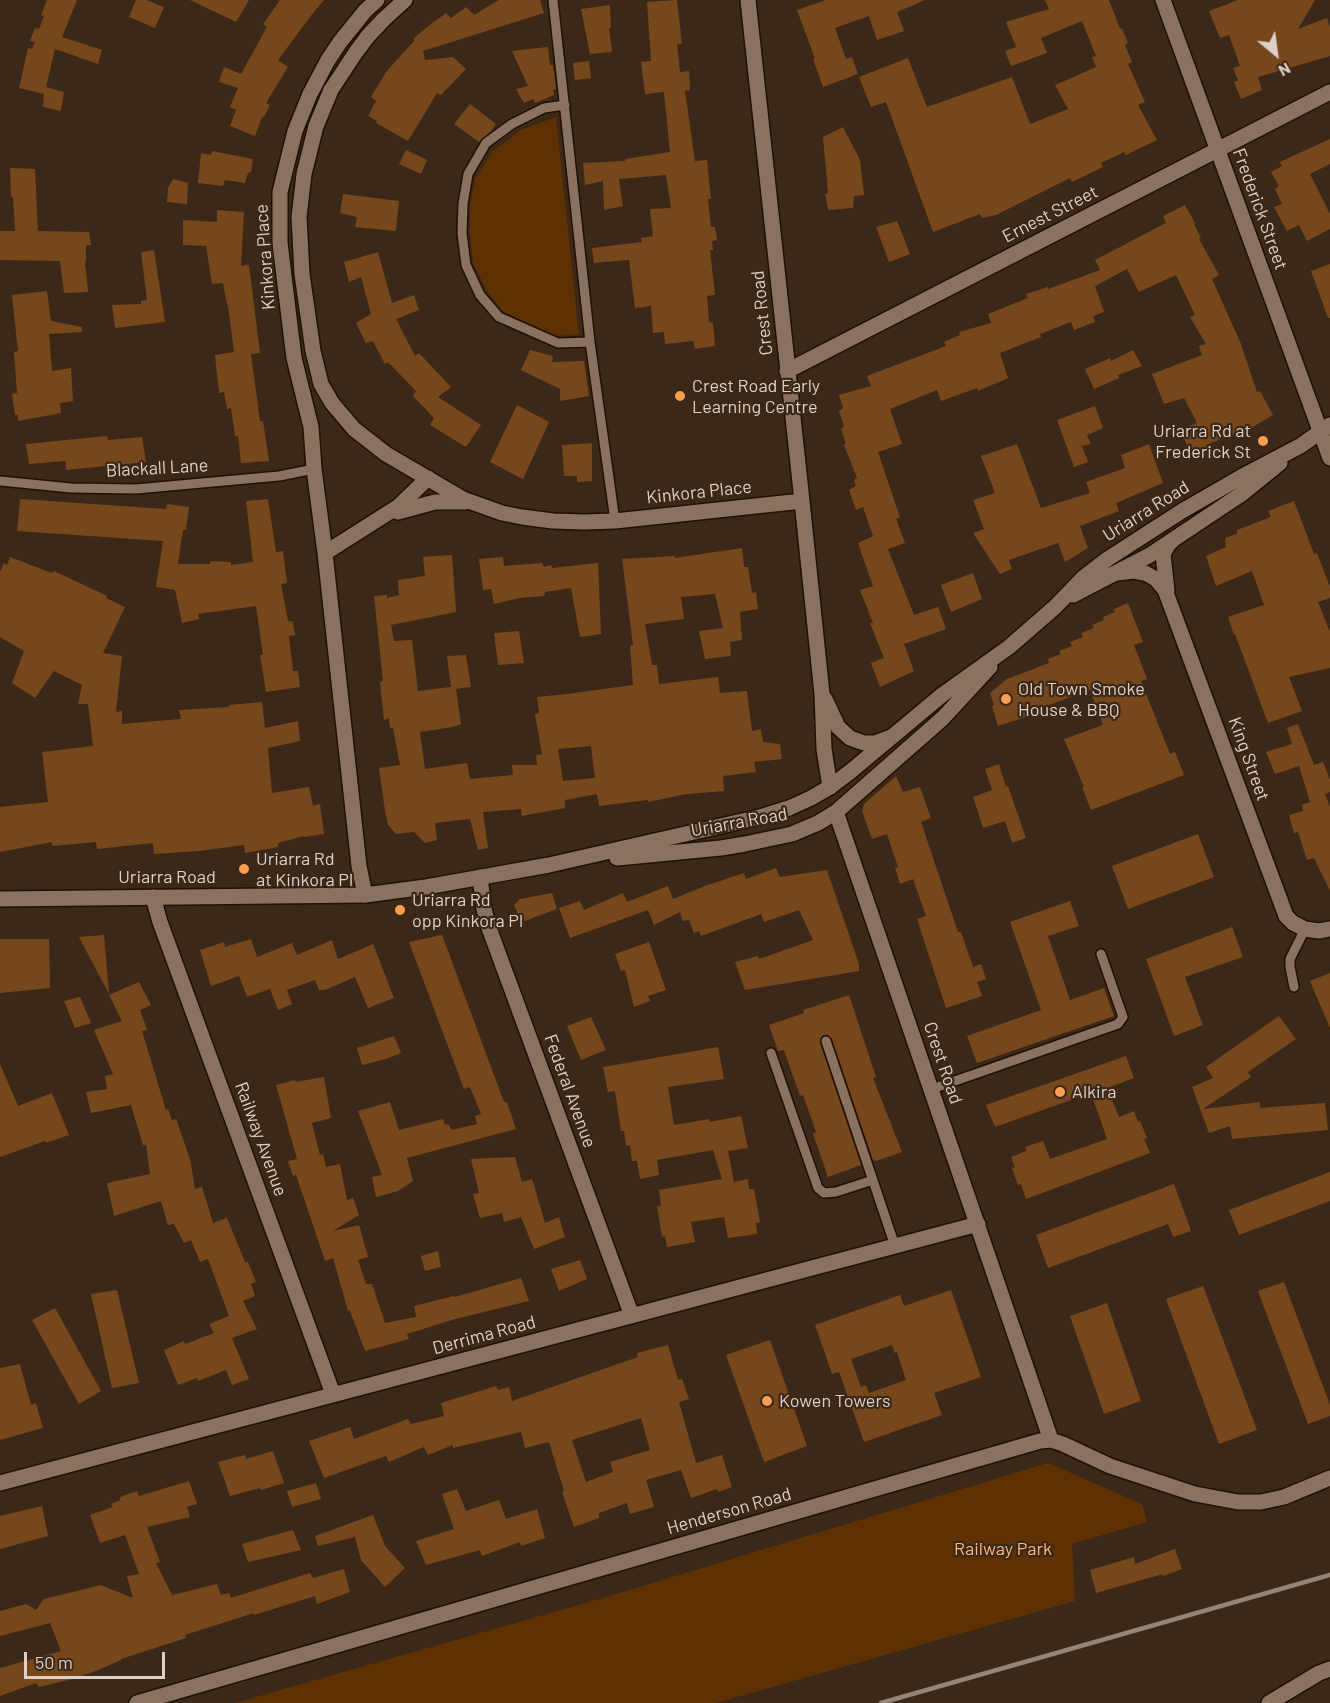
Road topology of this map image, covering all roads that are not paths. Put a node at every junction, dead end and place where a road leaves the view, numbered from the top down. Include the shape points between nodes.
1 (377, 0) edge
2 (405, 0) edge
3 (553, 0) edge
4 (748, 0) edge
5 (1163, 0) edge
6 (1330, 92) edge
7 (565, 105) junction
8 (1218, 150) junction
9 (590, 342) junction
10 (787, 371) junction
11 (321, 384) junction
12 (311, 427) junction
13 (1325, 429) edge
14 (1300, 446) junction
15 (1330, 458) edge
16 (314, 469) junction
17 (428, 478) junction
18 (0, 481) edge
19 (802, 501) junction
20 (470, 502) junction
21 (378, 520) junction
22 (615, 521) junction
23 (1173, 540) junction
24 (325, 553) junction
25 (1117, 573) junction
26 (1167, 594) junction
27 (1054, 607) junction
28 (1009, 647) junction
29 (822, 694) junction
30 (892, 736) junction
31 (830, 786) junction
32 (836, 812) junction
33 (549, 865) junction
34 (480, 877) junction
35 (365, 895) junction
36 (153, 897) junction
37 (0, 899) edge
38 (1305, 929) junction
39 (1330, 929) edge
40 (1101, 954) dead end
41 (1294, 987) dead end
42 (826, 1041) dead end
43 (771, 1053) dead end
44 (932, 1089) junction
45 (873, 1180) junction
46 (978, 1224) junction
47 (895, 1246) junction
48 (632, 1316) junction
49 (333, 1394) junction
50 (1051, 1440) junction
51 (1330, 1478) edge
52 (0, 1483) edge
53 (1330, 1669) edge
54 (137, 1703) edge
55 (1269, 1703) edge

1 - 12 street, Kinkora Place via 340,42 310,94 292,140 280,192 280,243 294,358
2 - 11 street, Kinkora Place via 368,36 331,90 306,160 299,217 302,274
3 - 7 lane
4 - 10 street, Crest Road
5 - 8 street, Frederick Street
6 - 8 street, Ernest Street
7 - 9 lane
7 - 9 lane via 544,108 486,143 468,174 462,233 466,266 480,295 499,317 558,343
8 - 10 street, Ernest Street
8 - 13 street, Frederick Street
9 - 22 lane
10 - 19 street, Crest Road
11 - 12 street, Kinkora Place
11 - 17 street, Kinkora Place via 346,421 363,437
12 - 16 street, Kinkora Place
13 - 14 street, Uriarra Road
13 - 15 street, Frederick Street
14 - 23 street, Uriarra Road via 1257,483
14 - 27 street, Uriarra Road via 1182,511 1115,554
16 - 18 lane, Blackall Lane via 279,476 136,489
16 - 24 street, Kinkora Place
17 - 20 street, Kinkora Place
17 - 21 street via 409,498
19 - 22 street, Kinkora Place
19 - 29 street, Crest Road
20 - 21 street via 423,504
20 - 22 street, Kinkora Place via 532,519
21 - 24 street
23 - 25 street, Uriarra Road
23 - 26 street, King Street via 1163,555
24 - 35 street, Kinkora Place
25 - 26 street, King Street via 1145,573 1159,582
25 - 27 street, Uriarra Road
26 - 38 street, King Street via 1282,908 1293,923
27 - 28 street, Uriarra Road
28 - 30 street, Uriarra Road
28 - 32 street, Uriarra Road via 943,718
29 - 30 street, Crest Road via 838,727 850,738 875,743
29 - 31 street, Crest Road
30 - 31 street, Uriarra Road
31 - 32 street, Crest Road
31 - 33 street, Uriarra Road via 776,813
32 - 33 street, Uriarra Road via 803,830 761,841
32 - 44 street, Crest Road
33 - 34 street, Uriarra Road
34 - 35 street, Uriarra Road
34 - 48 street, Federal Avenue via 489,928
35 - 36 street, Uriarra Road
36 - 37 street, Uriarra Road
36 - 49 street, Railway Avenue
38 - 39 street
38 - 41 lane via 1290,959
40 - 44 lane via 1123,1017 1118,1024
42 - 45 lane
43 - 45 lane via 818,1188 824,1193 836,1192
44 - 46 street, Crest Road
45 - 47 lane
46 - 47 street, Derrima Road
46 - 50 street, Crest Road
47 - 48 street, Derrima Road
48 - 49 street, Derrima Road
49 - 52 street, Derrima Road
50 - 51 street via 1144,1478 1238,1502 1284,1497
50 - 54 street, Henderson Road
53 - 55 street

